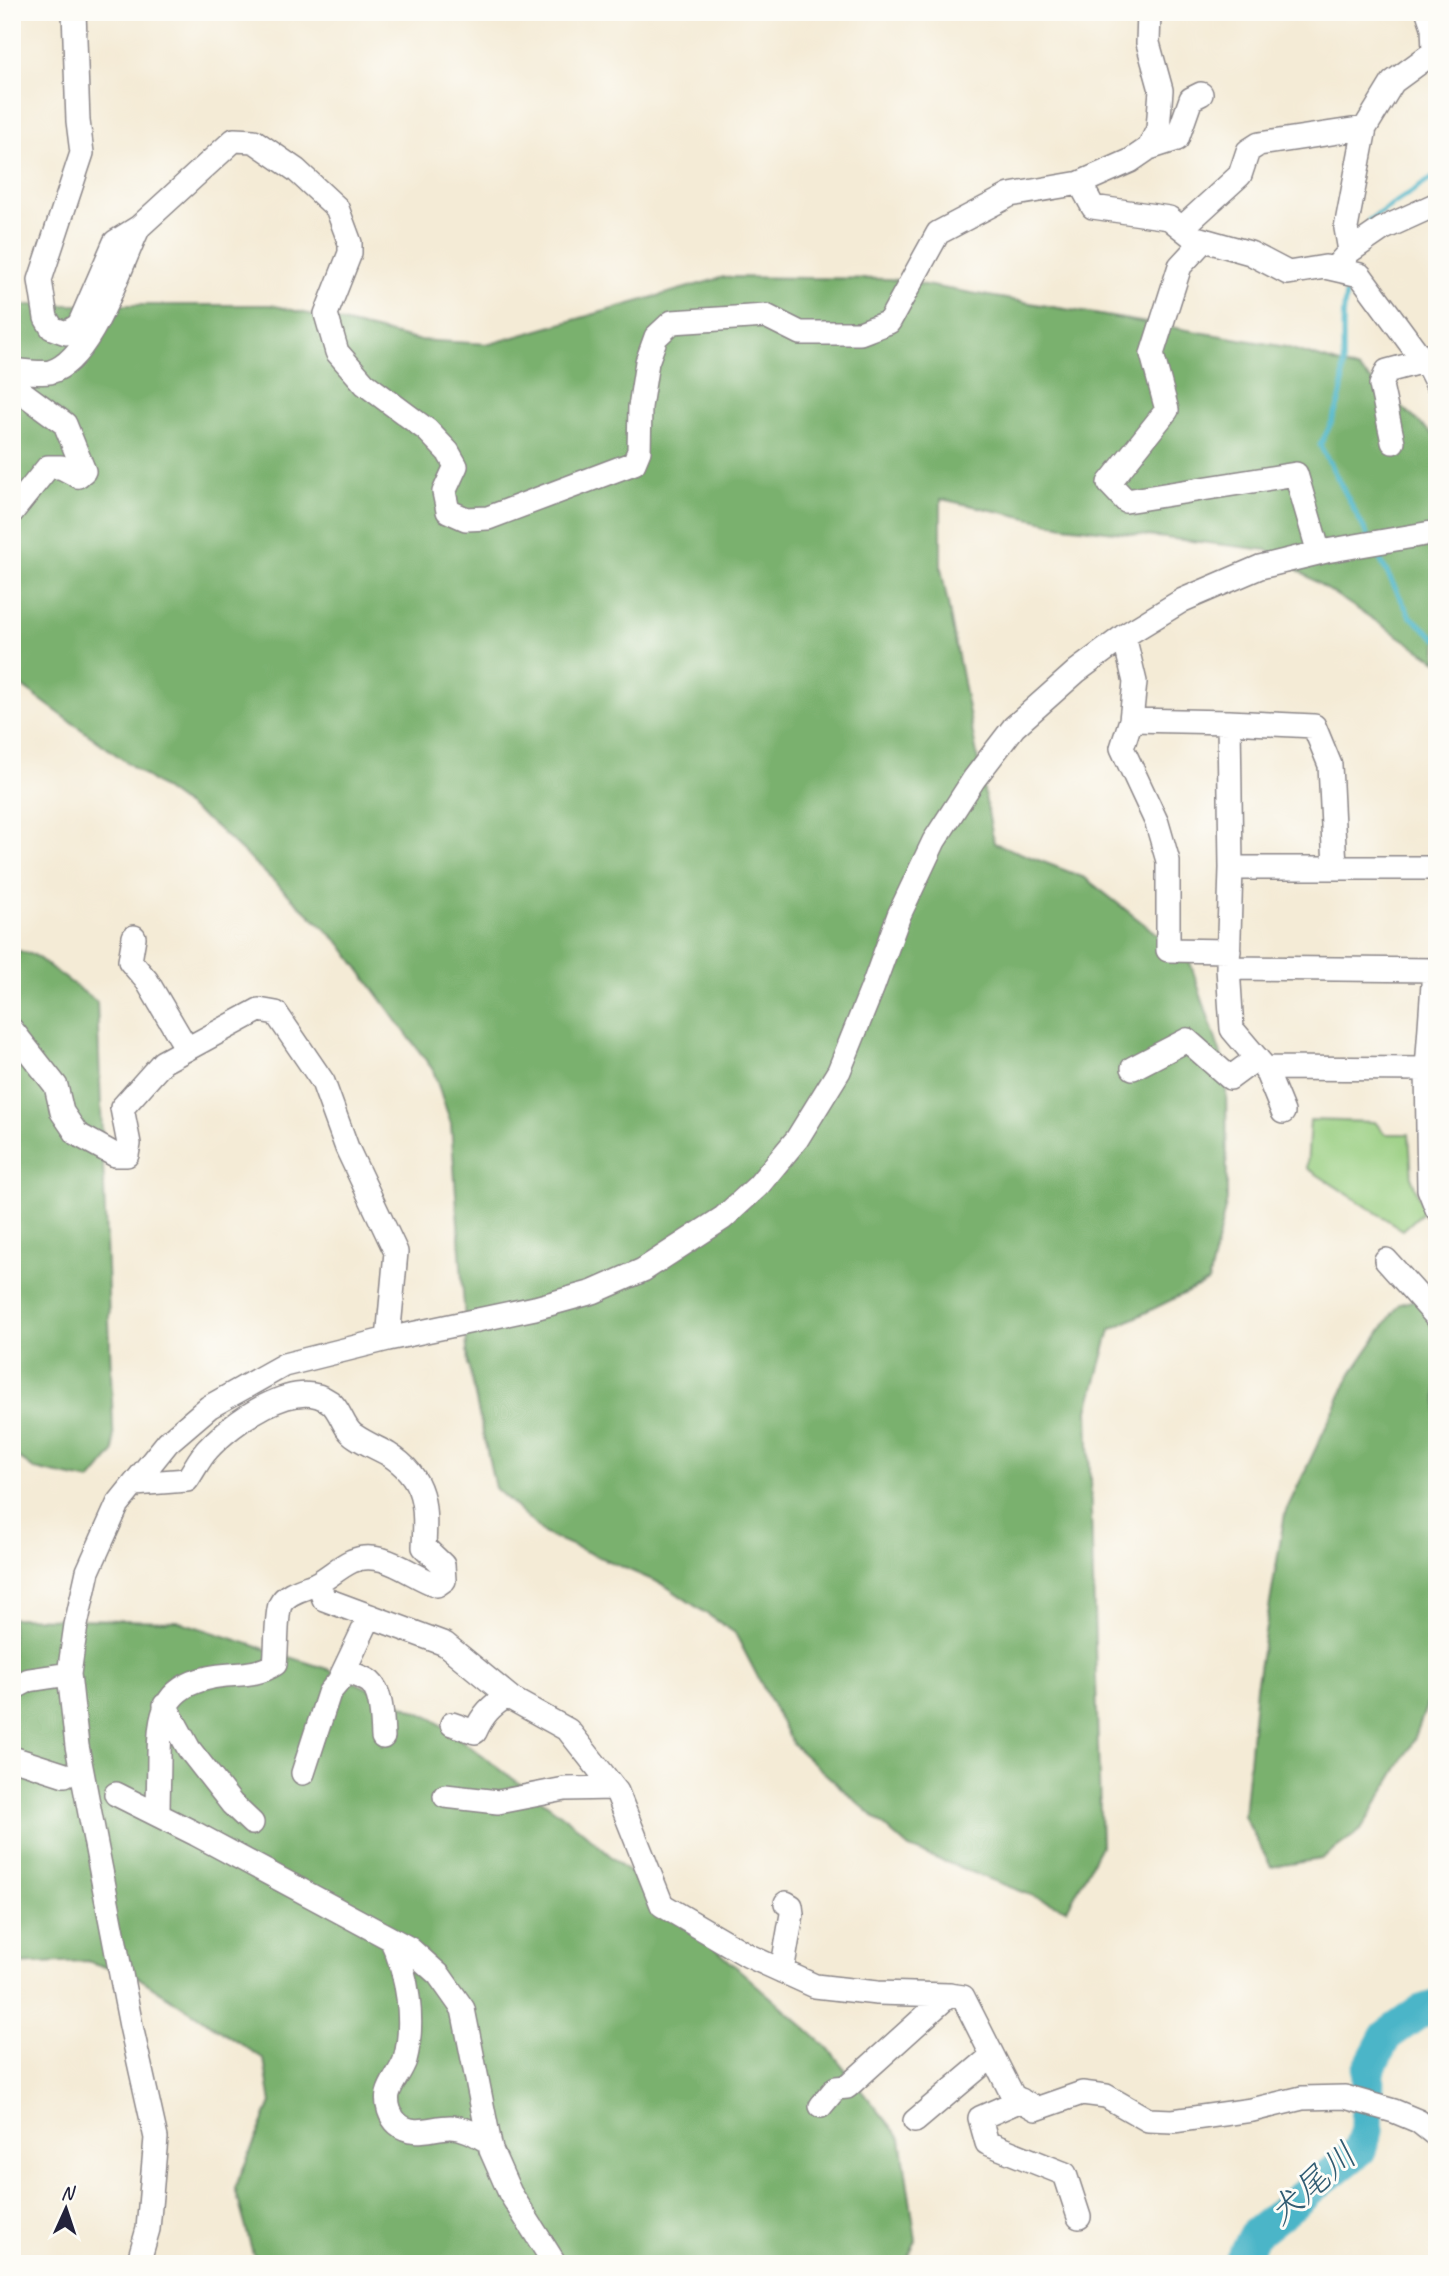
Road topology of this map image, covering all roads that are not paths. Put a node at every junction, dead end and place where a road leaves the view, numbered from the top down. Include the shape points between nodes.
1 (74, 12) edge
2 (1149, 12) edge
3 (1428, 12) edge
4 (1201, 94) dead end
5 (1365, 128) junction
6 (1149, 148) junction
7 (1080, 183) junction
8 (1437, 204) edge
9 (139, 227) junction
10 (1182, 228) junction
11 (1204, 240) junction
12 (1347, 263) junction
13 (1424, 361) junction
14 (12, 370) edge
15 (1437, 383) edge
16 (12, 385) edge
17 (1393, 442) dead end
18 (12, 512) edge
19 (1429, 533) edge
20 (1322, 552) junction
21 (1124, 636) junction
22 (1131, 720) junction
23 (1229, 722) junction
24 (1335, 867) junction
25 (1231, 868) junction
26 (1437, 869) edge
27 (134, 937) dead end
28 (1229, 959) junction
29 (1435, 970) edge
30 (12, 1030) edge
31 (187, 1049) junction
32 (1261, 1063) junction
33 (1133, 1068) dead end
34 (1427, 1069) junction
35 (1283, 1112) dead end
36 (1437, 1209) edge
37 (1386, 1260) dead end
38 (1437, 1317) edge
39 (388, 1339) junction
40 (135, 1484) junction
41 (318, 1583) junction
42 (370, 1616) junction
43 (344, 1671) junction
44 (69, 1674) junction
45 (12, 1689) edge
46 (507, 1696) junction
47 (166, 1705) junction
48 (452, 1724) dead end
49 (383, 1737) dead end
50 (12, 1758) edge
51 (303, 1773) dead end
52 (65, 1775) dead end
53 (613, 1788) junction
54 (116, 1794) dead end
55 (444, 1796) dead end
56 (158, 1814) junction
57 (252, 1824) dead end
58 (786, 1903) dead end
59 (391, 1939) junction
60 (782, 1971) junction
61 (949, 1995) junction
62 (992, 2056) junction
63 (1021, 2100) junction
64 (821, 2106) dead end
65 (915, 2121) dead end
66 (1437, 2136) edge
67 (489, 2143) junction
68 (1074, 2159) dead end
69 (1053, 2169) junction
70 (1079, 2217) dead end
71 (138, 2264) edge
72 (555, 2264) edge

1 - 9 street via 82,152 40,280 52,328 66,333 79,325 115,242
2 - 6 street via 1148,43 1161,90 1158,129
3 - 5 street via 1434,52 1393,82
4 - 6 street via 1191,99 1177,139
5 - 10 street via 1259,144 1248,151 1240,175
5 - 12 street via 1346,228
6 - 7 street
7 - 9 street via 1010,195 938,233 890,322 860,333 800,333 766,316 672,322 656,337 647,362 634,463 488,518 466,519 449,511 444,492 456,466 448,452 427,430 365,384 337,352 326,314 350,243 337,208 296,170 254,141 234,140
7 - 10 street via 1093,207 1169,218
8 - 12 street via 1376,233
9 - 14 street via 93,332 64,365 49,372
10 - 11 street
11 - 12 street via 1250,253 1288,273
11 - 20 street via 1180,266 1153,354 1167,410 1108,483 1126,501 1296,474
12 - 13 street
13 - 15 street
13 - 17 street via 1387,371 1381,385
16 - 18 street via 65,424 84,471 78,476 61,467 48,467
19 - 20 street
20 - 21 street via 1238,576 1183,600
21 - 22 street via 1135,682
21 - 39 street via 1014,727 974,779 934,841 899,915 839,1070 797,1139 758,1186 723,1218 643,1270 593,1292
22 - 23 street
22 - 28 street via 1122,748 1157,823 1168,861 1168,950
23 - 24 street via 1314,726 1330,765
23 - 25 street
24 - 25 street
24 - 26 street
25 - 28 street
27 - 31 street via 130,961
28 - 29 street
28 - 32 street via 1232,1028
29 - 34 street
30 - 31 street via 55,1086 62,1112 77,1134 115,1155 127,1155 130,1143 122,1108 163,1062
31 - 39 street via 259,1010 276,1013 323,1082 347,1148 396,1252
32 - 33 street via 1230,1078 1187,1040
32 - 34 street
32 - 35 street
34 - 36 street via 1429,1189
37 - 38 street
39 - 40 street via 284,1365 209,1407 168,1441
40 - 41 street via 187,1480 207,1450 242,1418 276,1401 310,1394 331,1402 352,1435 391,1456 419,1482 426,1513 424,1547 443,1565 444,1580 437,1585 391,1562 365,1556
40 - 44 street via 118,1504 88,1572
41 - 42 street via 324,1600
41 - 47 street via 286,1597 279,1607 275,1664 264,1671 190,1684
42 - 43 street
42 - 46 street via 445,1644
43 - 49 street via 376,1689
43 - 51 street via 329,1693
44 - 45 street via 29,1679
44 - 71 street via 77,1745 156,2138 148,2229
46 - 48 street via 482,1716 475,1732
46 - 53 street via 568,1730
47 - 56 street via 160,1723
47 - 57 street via 189,1749
50 - 52 street
53 - 55 street via 565,1789 498,1801
53 - 60 street via 662,1905
54 - 56 street
56 - 59 street
58 - 60 street via 792,1914
59 - 67 street via 439,1975 463,2009
59 - 67 street via 403,1966 409,2036 404,2062 388,2095 389,2112 397,2124 409,2130 467,2129
60 - 61 street via 815,1986
61 - 62 street via 964,1997
61 - 64 street via 847,2087 836,2088
62 - 63 street via 1013,2096
62 - 65 street
63 - 66 street via 1036,2109 1082,2093 1106,2096 1148,2120 1173,2121 1302,2098 1345,2097 1394,2111
63 - 69 street via 980,2118 988,2143
67 - 72 street via 510,2193
68 - 69 street
69 - 70 street via 1065,2174

